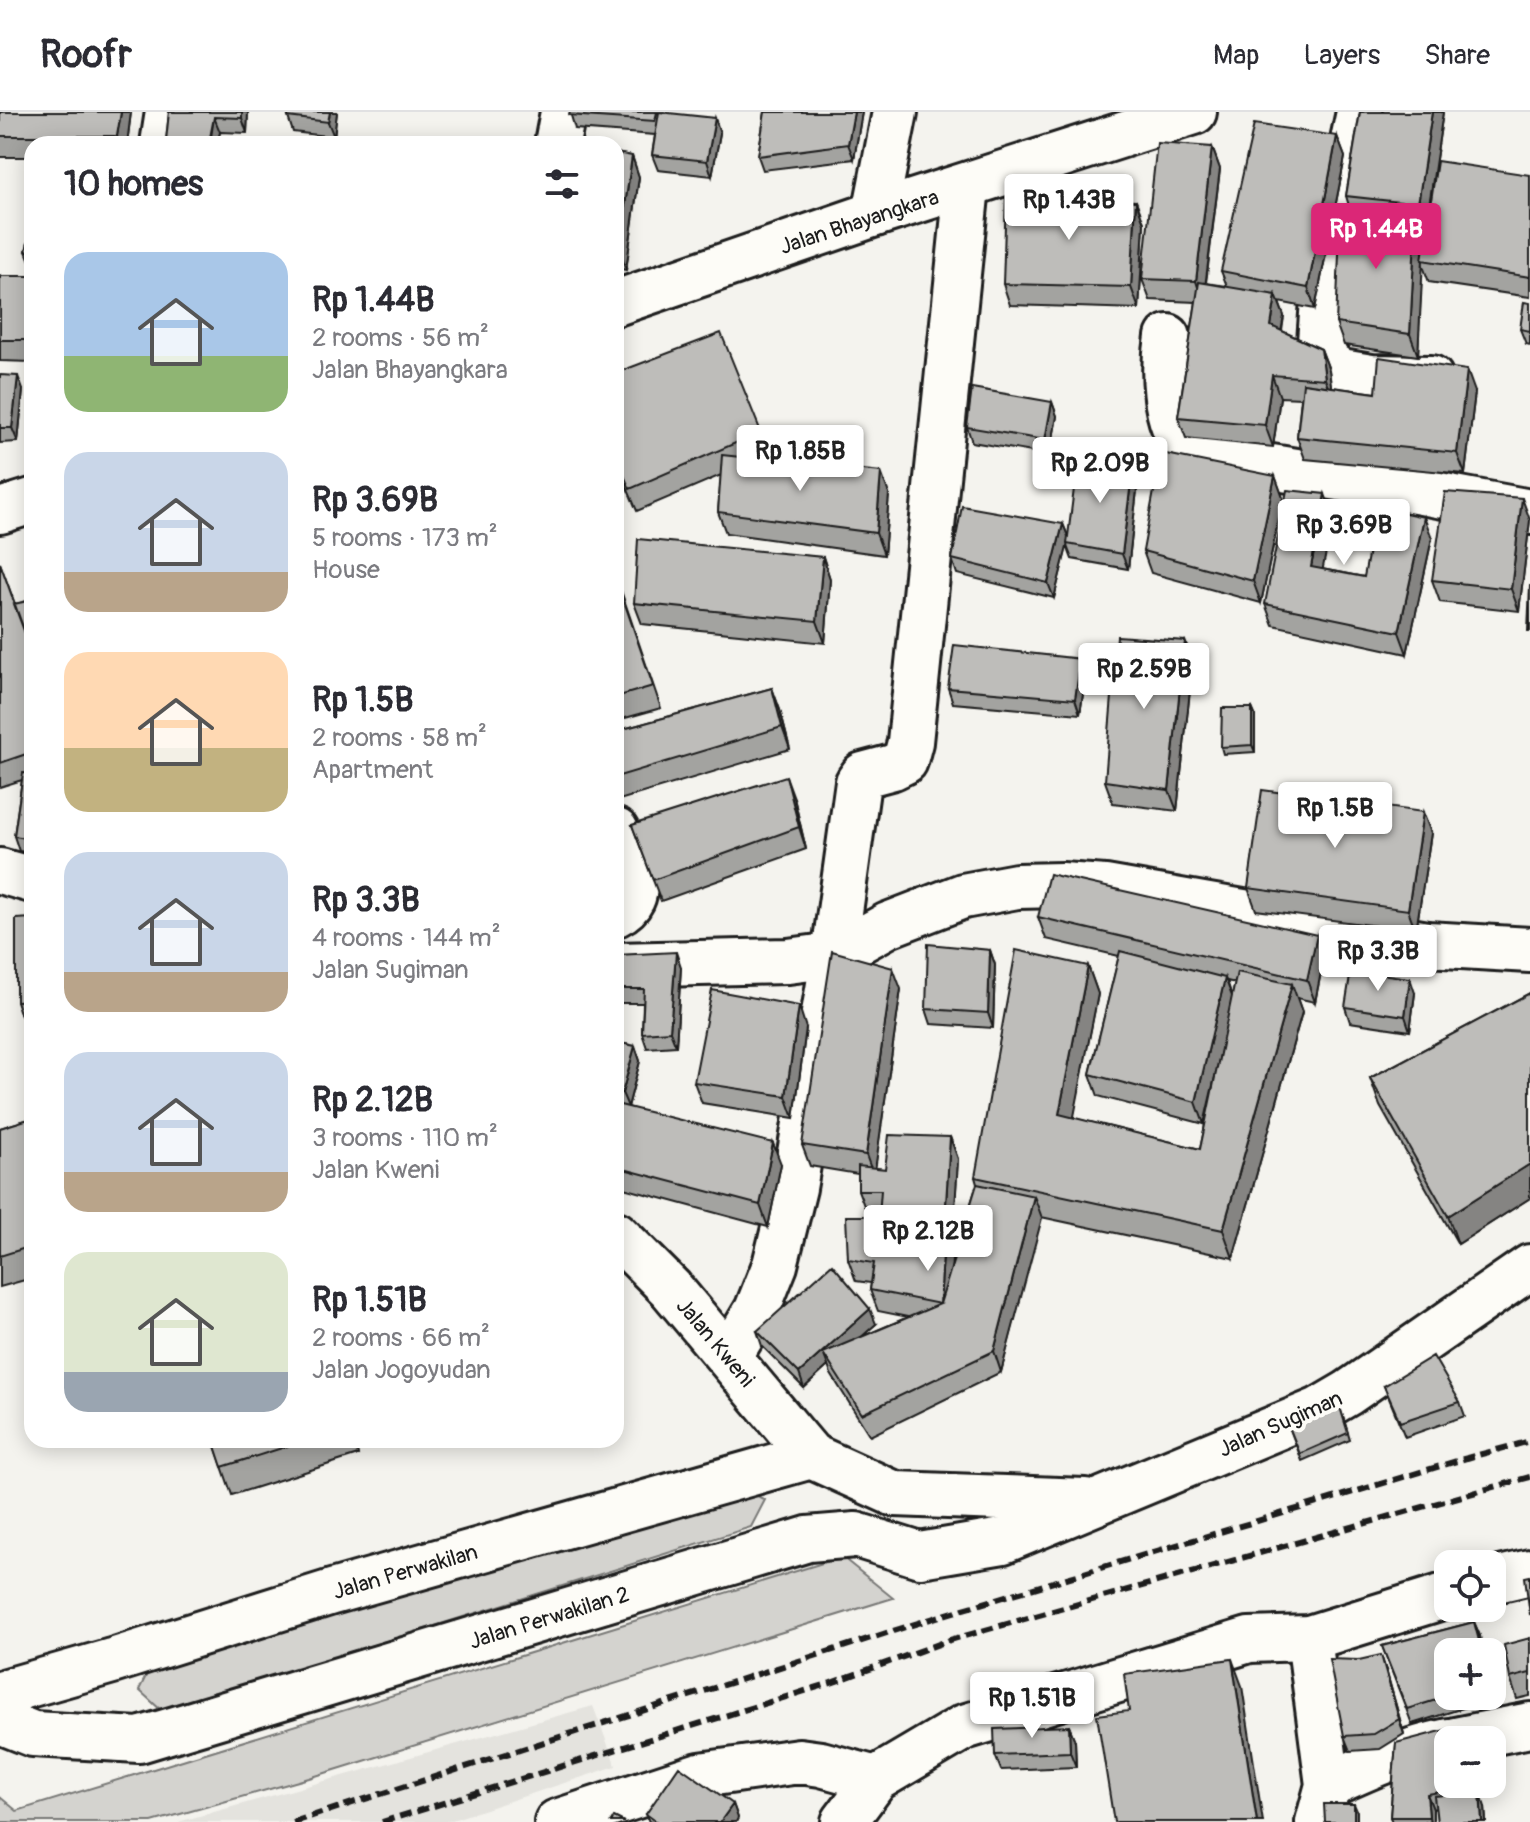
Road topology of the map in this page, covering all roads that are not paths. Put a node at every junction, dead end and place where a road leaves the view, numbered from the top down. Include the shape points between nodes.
1 (168, 112) edge
2 (563, 112) edge
3 (895, 112) edge
4 (1194, 112) edge
5 (1359, 112) edge
6 (164, 136) edge
7 (558, 136) edge
8 (967, 186) junction
9 (875, 214) junction
10 (624, 300) edge
11 (1168, 337) dead end
12 (1431, 378) edge
13 (24, 504) edge
14 (0, 511) edge
15 (1530, 512) edge
16 (624, 848) edge
17 (0, 871) edge
18 (24, 878) edge
19 (624, 910) edge
20 (1530, 950) edge
21 (834, 955) junction
22 (624, 965) edge
23 (624, 1242) edge
24 (1530, 1267) edge
25 (729, 1357) junction
26 (811, 1456) junction
27 (1095, 1501) junction
28 (1530, 1572) edge
29 (1506, 1578) edge
30 (1434, 1599) edge
31 (1309, 1638) junction
32 (0, 1693) edge
33 (0, 1721) edge
34 (1530, 1725) edge
35 (1506, 1730) edge
36 (1434, 1744) edge
37 (876, 1779) junction
38 (1323, 1804) edge
39 (557, 1822) edge
40 (844, 1822) edge

1 - 6 street
2 - 7 street
3 - 9 street
4 - 8 street, Jalan Bhayangkara
5 - 12 street via 1325,272 1320,342 1327,362 1341,372
8 - 9 street, Jalan Bhayangkara
8 - 21 street via 910,742 905,761 863,775 858,782
9 - 10 street, Jalan Bhayangkara
11 - 15 street via 1168,403 1187,447 1209,457
13 - 14 street
16 - 19 street via 636,885
17 - 18 street
20 - 21 street via 1427,944 1062,885 963,896 888,925
21 - 22 street
21 - 25 street via 794,1188 775,1265 757,1310
23 - 25 street, Jalan Kweni
24 - 27 street, Jalan Sugiman via 1319,1410
25 - 26 street, Jalan Kweni
26 - 27 street via 895,1494
26 - 32 street, Jalan Perwakilan
27 - 33 street, Jalan Perwakilan 2 via 1003,1541 920,1555 856,1535 808,1539 139,1740 33,1734
28 - 29 street
30 - 31 street
31 - 37 street via 1249,1640 964,1727
31 - 38 street
34 - 35 street
36 - 38 street via 1378,1762
37 - 39 street via 799,1761 700,1775
37 - 40 street

